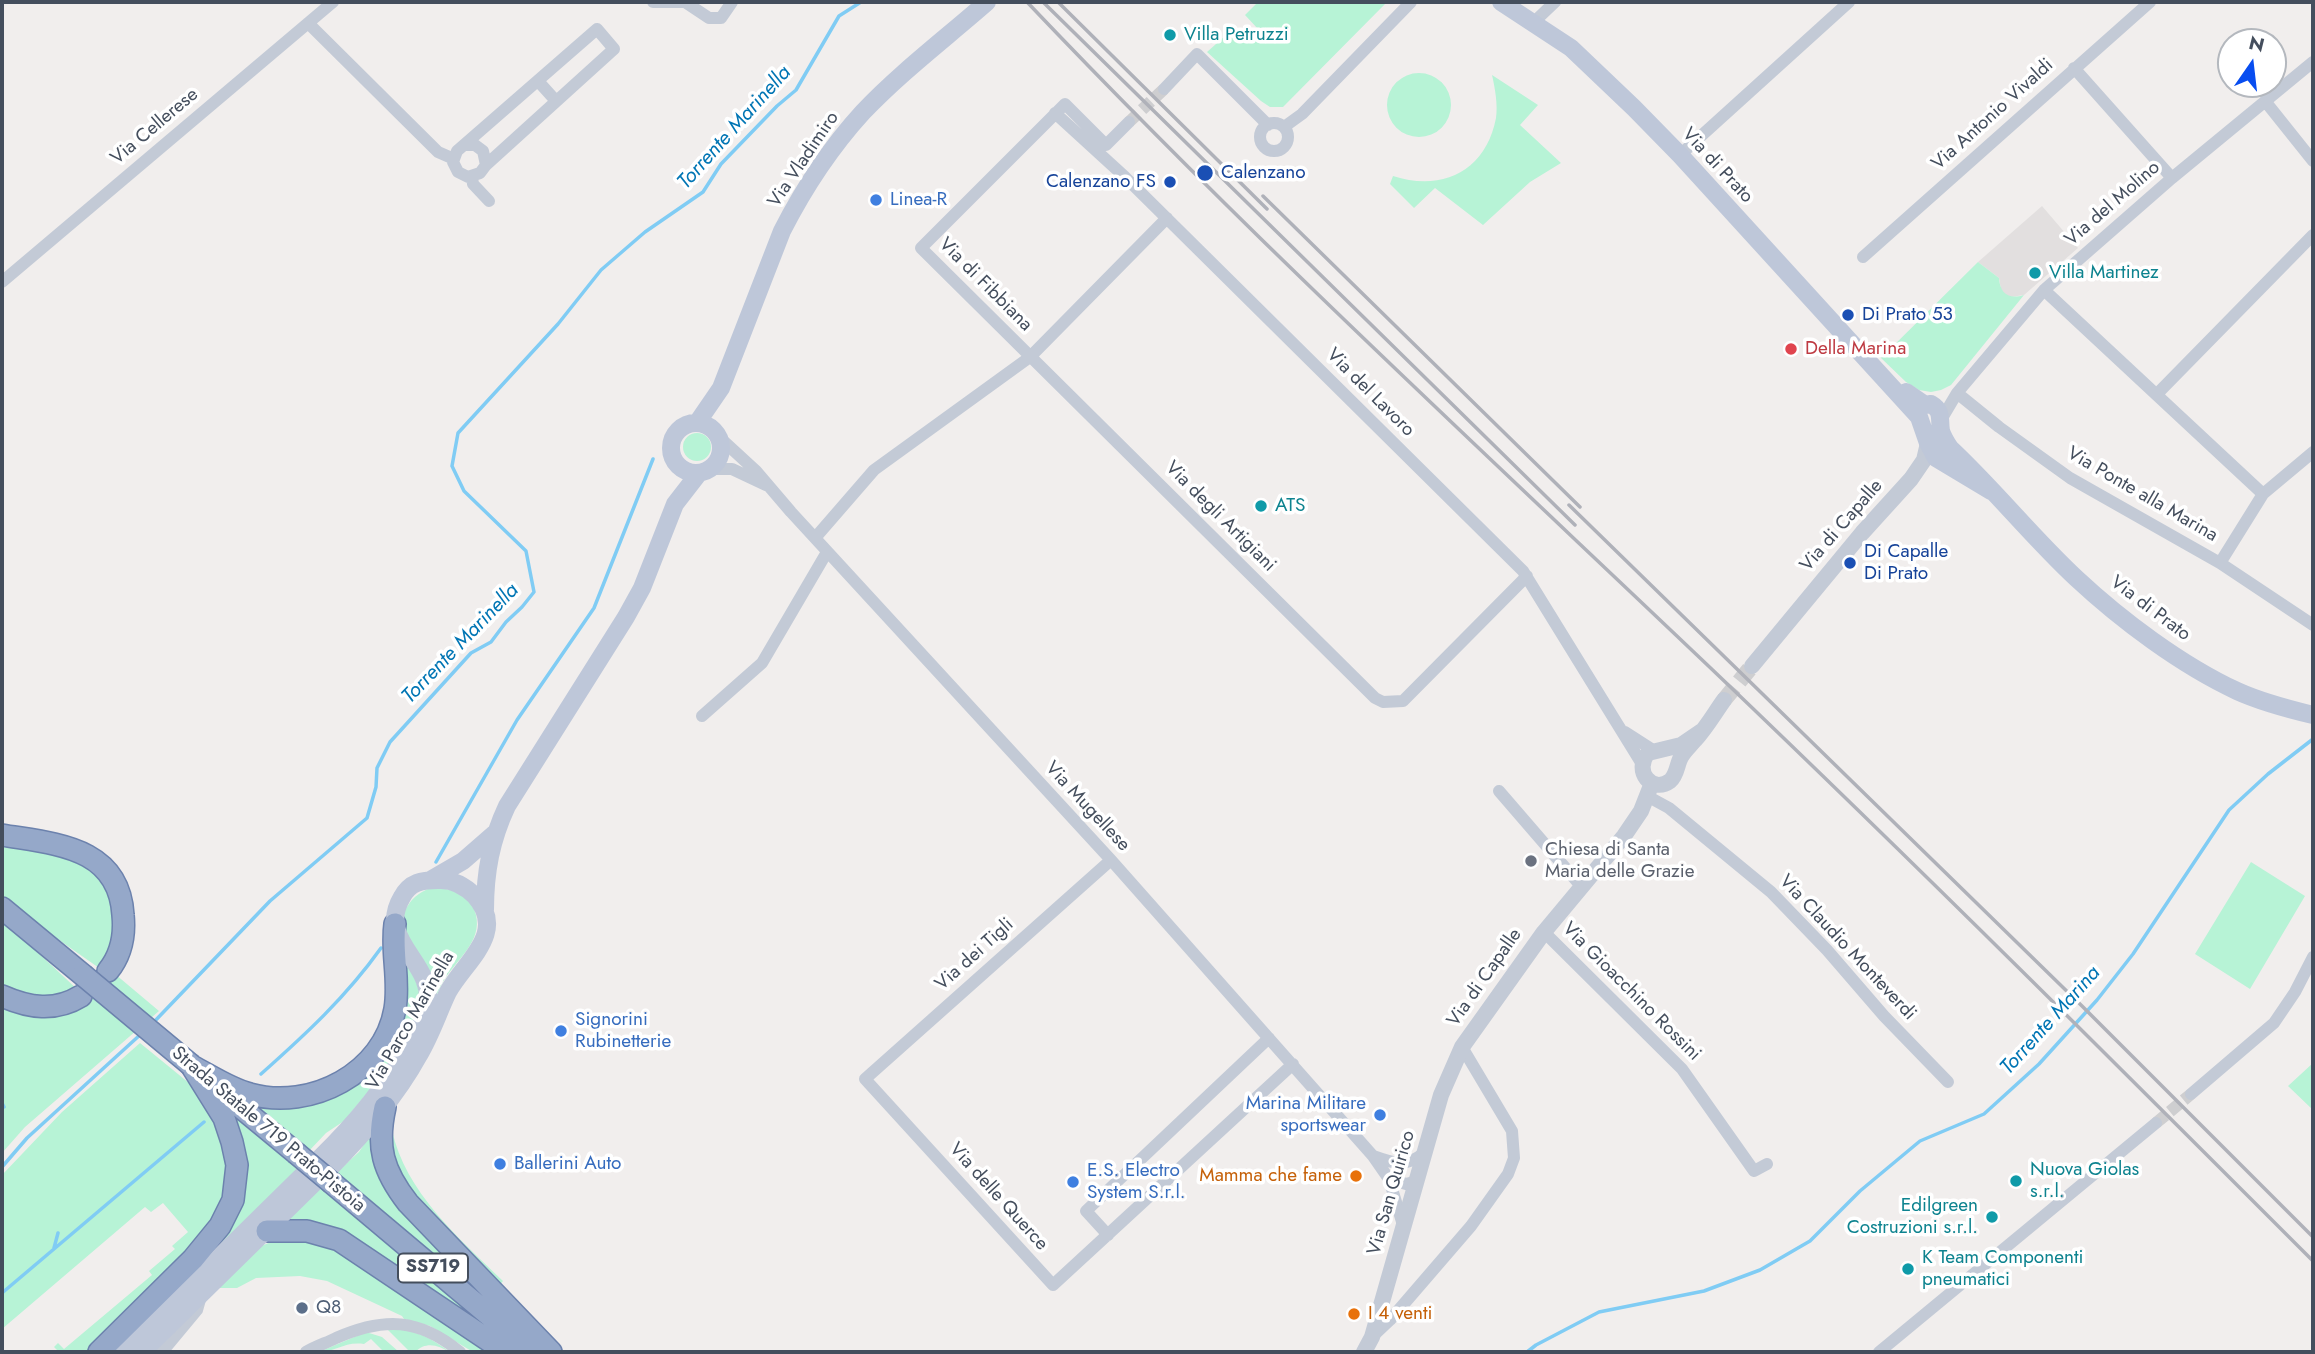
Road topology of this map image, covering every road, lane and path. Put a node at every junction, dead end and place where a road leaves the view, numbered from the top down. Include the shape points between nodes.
1 (333, 2) edge
2 (653, 2) edge
3 (732, 2) edge
4 (987, 2) edge
5 (1411, 2) edge
6 (1501, 2) edge
7 (1555, 2) edge
8 (1849, 2) edge
9 (2150, 2) edge
10 (1534, 22) junction
11 (308, 23) junction
12 (2313, 62) edge
13 (2074, 68) junction
14 (538, 81) junction
15 (1164, 89) tunnel mouth
16 (556, 101) junction
17 (2265, 102) junction
18 (1055, 113) junction
19 (1129, 122) tunnel mouth
20 (1268, 125) junction
21 (1284, 128) junction
22 (466, 145) junction
23 (1680, 155) junction
24 (454, 159) junction
25 (2313, 161) edge
26 (486, 165) junction
27 (472, 177) junction
28 (2172, 178) junction
29 (489, 201) dead end
30 (1167, 218) junction
31 (2313, 235) edge
32 (1863, 257) dead end
33 (2, 282) edge
34 (2044, 290) junction
35 (1030, 357) junction
36 (720, 388) junction
37 (1957, 393) junction
38 (2157, 394) junction
39 (1929, 412) junction
40 (697, 423) junction
41 (718, 435) junction
42 (1928, 443) junction
43 (2313, 452) edge
44 (1947, 454) junction
45 (674, 461) junction
46 (705, 471) junction
47 (1911, 479) junction
48 (769, 487) junction
49 (2263, 494) junction
50 (675, 504) junction
51 (815, 538) junction
52 (827, 551) junction
53 (2220, 563) junction
54 (1527, 576) junction
55 (2313, 625) edge
56 (1752, 666) tunnel mouth
57 (1724, 700) tunnel mouth
58 (2313, 715) edge
59 (702, 716) dead end
60 (1622, 730) junction
61 (1703, 730) junction
62 (1658, 750) junction
63 (1642, 764) junction
64 (1677, 768) junction
65 (1649, 789) junction
66 (1499, 791) dead end
67 (494, 834) junction
68 (2, 835) edge
69 (1111, 860) junction
70 (430, 880) junction
71 (1581, 886) junction
72 (2, 908) edge
73 (485, 910) junction
74 (395, 923) junction
75 (1544, 932) junction
76 (2313, 957) edge
77 (108, 971) dead end
78 (82, 986) junction
79 (2, 996) edge
80 (1269, 1038) junction
81 (1462, 1047) junction
82 (1293, 1064) junction
83 (191, 1065) junction
84 (865, 1079) joint
85 (1948, 1082) dead end
86 (2191, 1094) tunnel mouth
87 (386, 1107) junction
88 (2156, 1123) tunnel mouth
89 (1425, 1152) junction
90 (1373, 1156) junction
91 (1396, 1164) junction
92 (1767, 1164) dead end
93 (320, 1173) junction
94 (1389, 1179) junction
95 (1417, 1181) junction
96 (1404, 1228) junction
97 (267, 1231) junction
98 (1108, 1234) junction
99 (201, 1294) junction
100 (1372, 1337) junction
101 (99, 1352) edge
102 (124, 1352) edge
103 (142, 1352) edge
104 (162, 1352) edge
105 (306, 1352) edge
106 (460, 1352) edge
107 (506, 1352) edge
108 (533, 1352) edge
109 (551, 1352) edge
110 (1364, 1352) edge
111 (1879, 1352) edge

1 - 11 street, Via Cellerese
2 - 3 street via 685,2 709,18 721,18
4 - 36 main road, Via Vladimiro via 884,92 824,161 782,231
5 - 21 street
6 - 10 main road, Via di Prato
7 - 10 street
8 - 23 street
9 - 13 street, Via Antonio Vivaldi
10 - 23 main road, Via di Prato via 1571,48
11 - 24 street via 438,152
11 - 33 street, Via Cellerese
12 - 17 street, Via del Molino
13 - 28 street
13 - 32 street, Via Antonio Vivaldi
14 - 16 street
14 - 16 street via 597,29 614,49
14 - 22 street
15 - 20 street via 1196,54
16 - 26 street
17 - 25 street
17 - 28 street, Via del Molino
18 - 19 street via 1065,104 1106,145
18 - 30 street, Via del Lavoro
18 - 35 street, Via di Fibbiana via 921,248
20 - 21 street
20 - 21 street via 1260,136 1270,150 1286,144
22 - 24 street
22 - 26 street via 483,151
23 - 39 main road, Via di Prato via 1885,378
24 - 27 street via 458,172
26 - 27 street
27 - 29 street
28 - 34 street, Via del Molino
30 - 35 street
30 - 54 street, Via del Lavoro
31 - 38 street
34 - 37 street, Via del Molino
34 - 38 street
35 - 51 street, Via di Fibbiana via 874,470
35 - 54 street, Via degli Artigiani via 1383,702 1407,698
36 - 40 main road, Via Vladimiro
36 - 41 main road, Via Vladimiro
37 - 39 street, Via del Molino
37 - 53 street, Via Ponte alla Marina via 2070,478
38 - 49 street
39 - 42 main road, Via di Prato
39 - 44 main road, Via di Prato via 1942,433
40 - 41 main road
40 - 45 main road via 682,427 673,439
41 - 46 main road via 720,457
41 - 48 street, Via Mugellese
42 - 44 main road, Via di Prato via 1936,458
42 - 47 street, Via di Capalle via 1924,460
43 - 49 street
44 - 47 street, Via di Capalle
44 - 58 main road, Via di Prato via 2123,619 2237,691
45 - 46 main road via 685,471
45 - 50 main road
46 - 48 street, Via Mugellese via 732,469
46 - 50 main road
47 - 56 street, Via di Capalle
48 - 51 street, Via Mugellese
49 - 53 street
50 - 67 main road via 642,588
51 - 52 street, Via Mugellese
52 - 59 street via 762,663
52 - 69 street, Via Mugellese
53 - 55 street, Via Ponte alla Marina
54 - 60 street, Via del Lavoro
57 - 61 street, Via di Capalle
60 - 62 street, Via del Lavoro
60 - 63 street, Via del Lavoro
61 - 62 street, Via di Capalle via 1681,744
61 - 64 street, Via di Capalle
62 - 63 street, Via di Capalle
62 - 64 street via 1672,755
63 - 65 street
64 - 65 street, Via di Capalle via 1669,781
65 - 71 street, Via di Capalle via 1641,811
65 - 85 street, Via Claudio Monteverdi via 1771,892
66 - 71 street
67 - 70 main road via 463,861
67 - 73 main road, Via Parco Marinella
68 - 77 highway via 69,846 108,875 120,897 124,926 120,949
69 - 80 street, Via Mugellese
69 - 84 street, Via dei Tigli
70 - 73 main road via 464,887
70 - 74 main road via 405,891
71 - 75 street, Via di Capalle
72 - 78 highway, Strada Statale 719 Prato-Pistoia / SS719
73 - 87 main road, Via Parco Marinella via 484,941 457,978 420,1054
74 - 83 highway via 397,996 391,1025 375,1053 352,1075 326,1090 288,1099 249,1094
74 - 93 main road, Via Parco Marinella via 402,946 423,973 428,1004 400,1062
75 - 81 street, Via di Capalle
75 - 92 street, Via Gioacchino Rossini via 1682,1069 1754,1171
76 - 86 street via 2274,1023
78 - 79 highway via 63,1005 24,1004
78 - 83 highway, Strada Statale 719 Prato-Pistoia / SS719, bridge
80 - 82 street, Via Mugellese
80 - 98 street via 1086,1211
81 - 89 street, Via San Quirico via 1441,1095
81 - 100 street, Via di Capalle via 1512,1131 1514,1158 1508,1174 1457,1244
82 - 90 street, Via Mugellese
82 - 98 street, Via delle Querce
83 - 93 highway, Strada Statale 719 Prato-Pistoia / SS719, bridge
83 - 101 highway via 224,1118 233,1142 233,1200 193,1259
84 - 98 street, Via delle Querce via 1053,1285
87 - 93 main road, Via Parco Marinella
87 - 109 highway via 381,1147 395,1187
88 - 111 street
89 - 91 street via 1415,1160
89 - 95 street, Via San Quirico
90 - 91 street, Via Mugellese
90 - 94 street, Via Mugellese
91 - 95 street, Via Mugellese
93 - 97 main road, Via Parco Marinella
93 - 102 main road, Via Parco Marinella
93 - 108 highway, Strada Statale 719 Prato-Pistoia / SS719
94 - 95 street via 1406,1184
94 - 96 street, Via Mugellese
95 - 96 street, Via San Quirico
96 - 100 street, Via San Quirico
97 - 99 main road, Via Parco Marinella
97 - 107 highway via 307,1231 339,1240
99 - 103 main road, Via Parco Marinella
99 - 104 street via 197,1310
100 - 110 street, Via San Quirico
105 - 106 street via 355,1330 390,1323 427,1330

